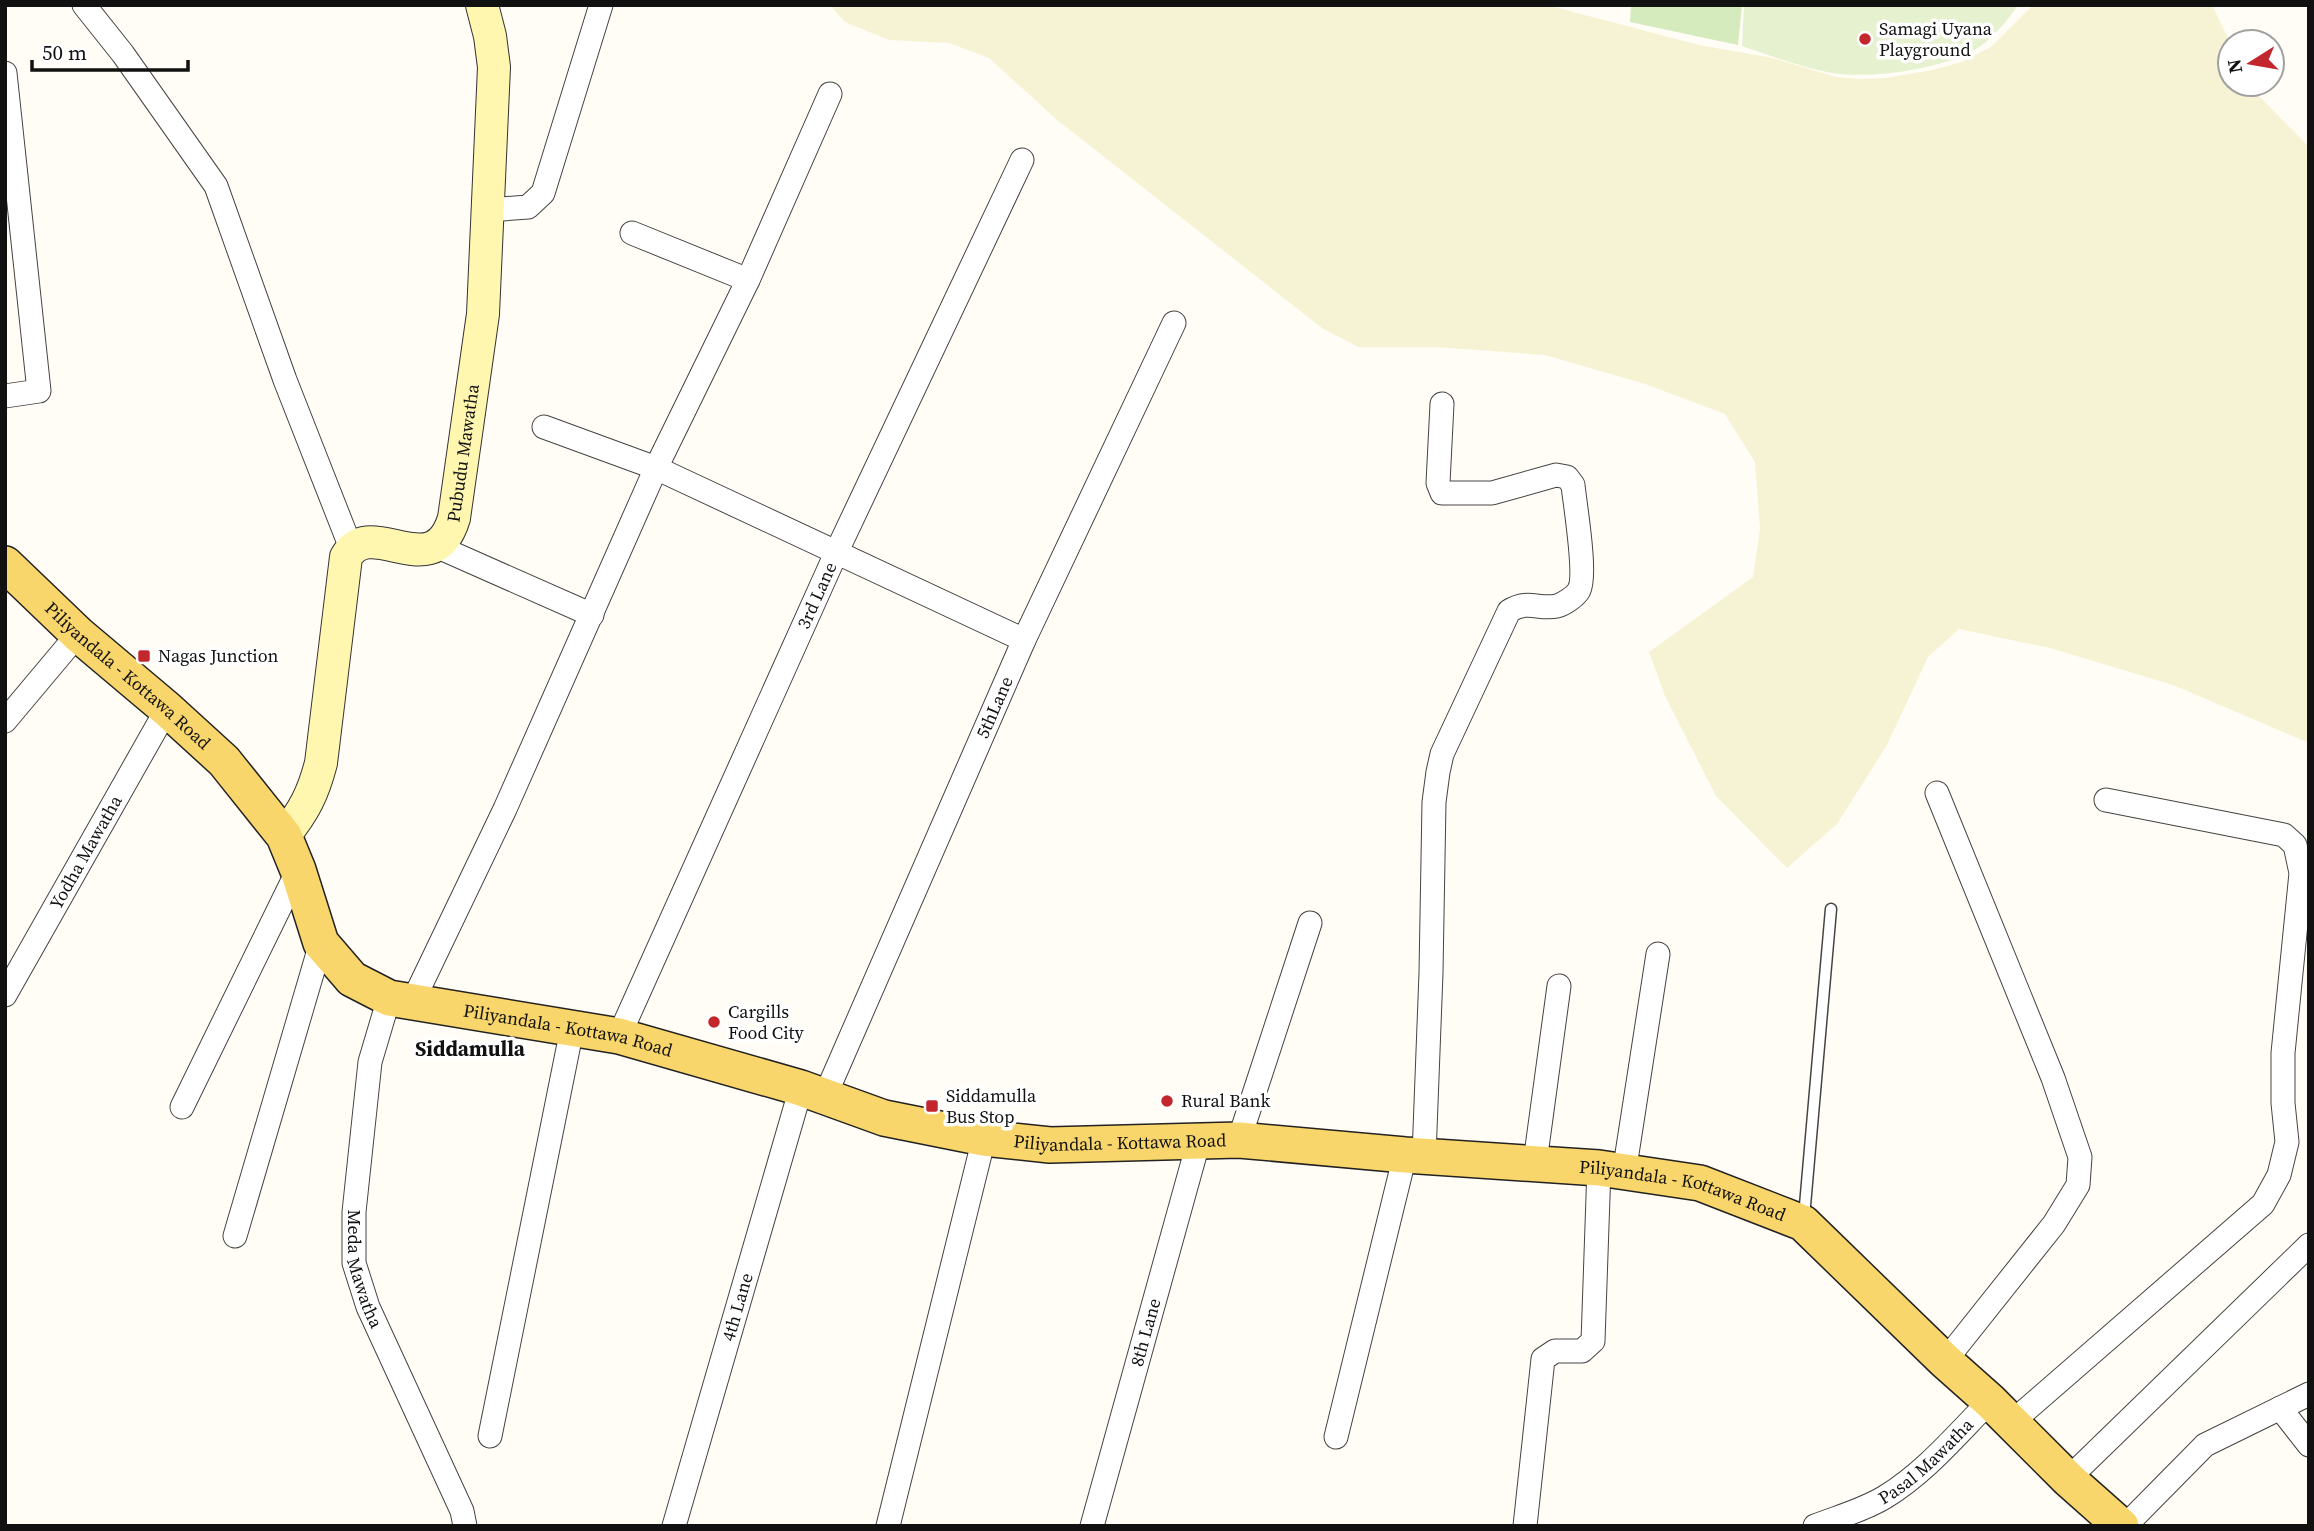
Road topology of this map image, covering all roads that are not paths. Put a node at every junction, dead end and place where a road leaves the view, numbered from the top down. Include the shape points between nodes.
1 (84, 5) edge
2 (482, 5) edge
3 (601, 5) edge
4 (5, 73) edge
5 (830, 94) dead end
6 (1022, 160) dead end
7 (488, 210) junction
8 (632, 233) dead end
9 (748, 281) junction
10 (1174, 323) dead end
11 (5, 396) edge
12 (1441, 404) dead end
13 (544, 427) dead end
14 (656, 468) junction
15 (436, 546) junction
16 (351, 548) junction
17 (837, 551) junction
18 (5, 564) edge
19 (592, 615) junction
20 (78, 634) junction
21 (1024, 640) junction
22 (167, 709) junction
23 (5, 721) edge
24 (1937, 793) dead end
25 (2106, 800) dead end
26 (284, 836) junction
27 (298, 870) junction
28 (1831, 909) dead end
29 (1310, 923) dead end
30 (321, 943) junction
31 (1658, 954) dead end
32 (1559, 986) dead end
33 (5, 995) edge
34 (401, 1001) junction
35 (572, 1029) junction
36 (618, 1036) junction
37 (813, 1092) junction
38 (182, 1107) dead end
39 (984, 1138) junction
40 (1199, 1140) junction
41 (1239, 1140) junction
42 (1414, 1155) junction
43 (1535, 1162) junction
44 (1612, 1170) junction
45 (1803, 1223) junction
46 (235, 1236) dead end
47 (2309, 1245) edge
48 (1945, 1362) junction
49 (2309, 1394) edge
50 (2280, 1408) junction
51 (2001, 1412) junction
52 (490, 1437) dead end
53 (1336, 1437) dead end
54 (2309, 1445) edge
55 (2068, 1479) junction
56 (1867, 1516) edge
57 (465, 1526) edge
58 (674, 1526) edge
59 (888, 1526) edge
60 (1092, 1526) edge
61 (1525, 1526) edge
62 (1815, 1526) edge
63 (2123, 1526) edge

1 - 16 street via 216,186
2 - 7 street, Pubudu Mawatha via 494,67
3 - 7 street via 543,193 528,207
4 - 11 street via 38,391
5 - 9 street, Meda Mawatha
6 - 17 street, 3rd Lane
7 - 15 street, Pubudu Mawatha via 483,314 457,505 450,532
8 - 9 street
9 - 14 street, Meda Mawatha
10 - 21 street, 5thLane
12 - 42 street via 1438,483 1442,493 1492,493 1556,475 1567,477 1573,485 1581,588 1558,606 1521,604 1510,611 1442,754 1434,802 1431,973
13 - 14 street
14 - 17 street
14 - 19 street, Meda Mawatha
15 - 16 street via 409,550 363,541
15 - 19 street
16 - 26 street via 344,568 321,762 304,810
17 - 21 street
17 - 36 street, 3rd Lane
18 - 20 main road, Piliyandala - Kottawa Road
19 - 34 street, Meda Mawatha via 505,809
20 - 22 main road, Piliyandala - Kottawa Road
20 - 23 street
21 - 37 street, 5thLane
22 - 26 main road, Piliyandala - Kottawa Road via 224,761
22 - 33 street, Yodha Mawatha
24 - 48 street via 2053,1077 2080,1157 2078,1185 2054,1224
25 - 51 street, Pasal Mawatha via 2284,835 2295,845 2301,873 2283,1053 2287,1142 2279,1175 2263,1204
26 - 27 main road, Piliyandala - Kottawa Road
27 - 30 main road, Piliyandala - Kottawa Road
27 - 38 street
28 - 45 lane
29 - 41 street
30 - 34 main road, Piliyandala - Kottawa Road via 352,979
30 - 46 street
31 - 44 street
32 - 43 street
34 - 35 main road, Piliyandala - Kottawa Road
34 - 57 street, Meda Mawatha via 370,1062 354,1212 354,1263 368,1307
35 - 36 main road, Piliyandala - Kottawa Road
35 - 52 street
36 - 37 main road, Piliyandala - Kottawa Road
37 - 39 main road, Piliyandala - Kottawa Road via 884,1118
37 - 58 street, 4th Lane
39 - 40 main road, Piliyandala - Kottawa Road via 1050,1145
39 - 59 street
40 - 41 main road, Piliyandala - Kottawa Road
40 - 60 street, 8th Lane
41 - 42 main road, Piliyandala - Kottawa Road
42 - 43 main road, Piliyandala - Kottawa Road
42 - 53 street
43 - 44 main road, Piliyandala - Kottawa Road
44 - 45 main road, Piliyandala - Kottawa Road via 1700,1184
44 - 61 street via 1593,1341 1582,1351 1555,1351 1543,1359
45 - 48 main road, Piliyandala - Kottawa Road
47 - 55 street
48 - 51 main road, Piliyandala - Kottawa Road
49 - 50 street
50 - 54 street
50 - 63 street via 2205,1445
51 - 55 main road, Piliyandala - Kottawa Road
51 - 56 street, Pasal Mawatha via 1883,1499
55 - 63 main road, Piliyandala - Kottawa Road
56 - 62 street, Pasal Mawatha

